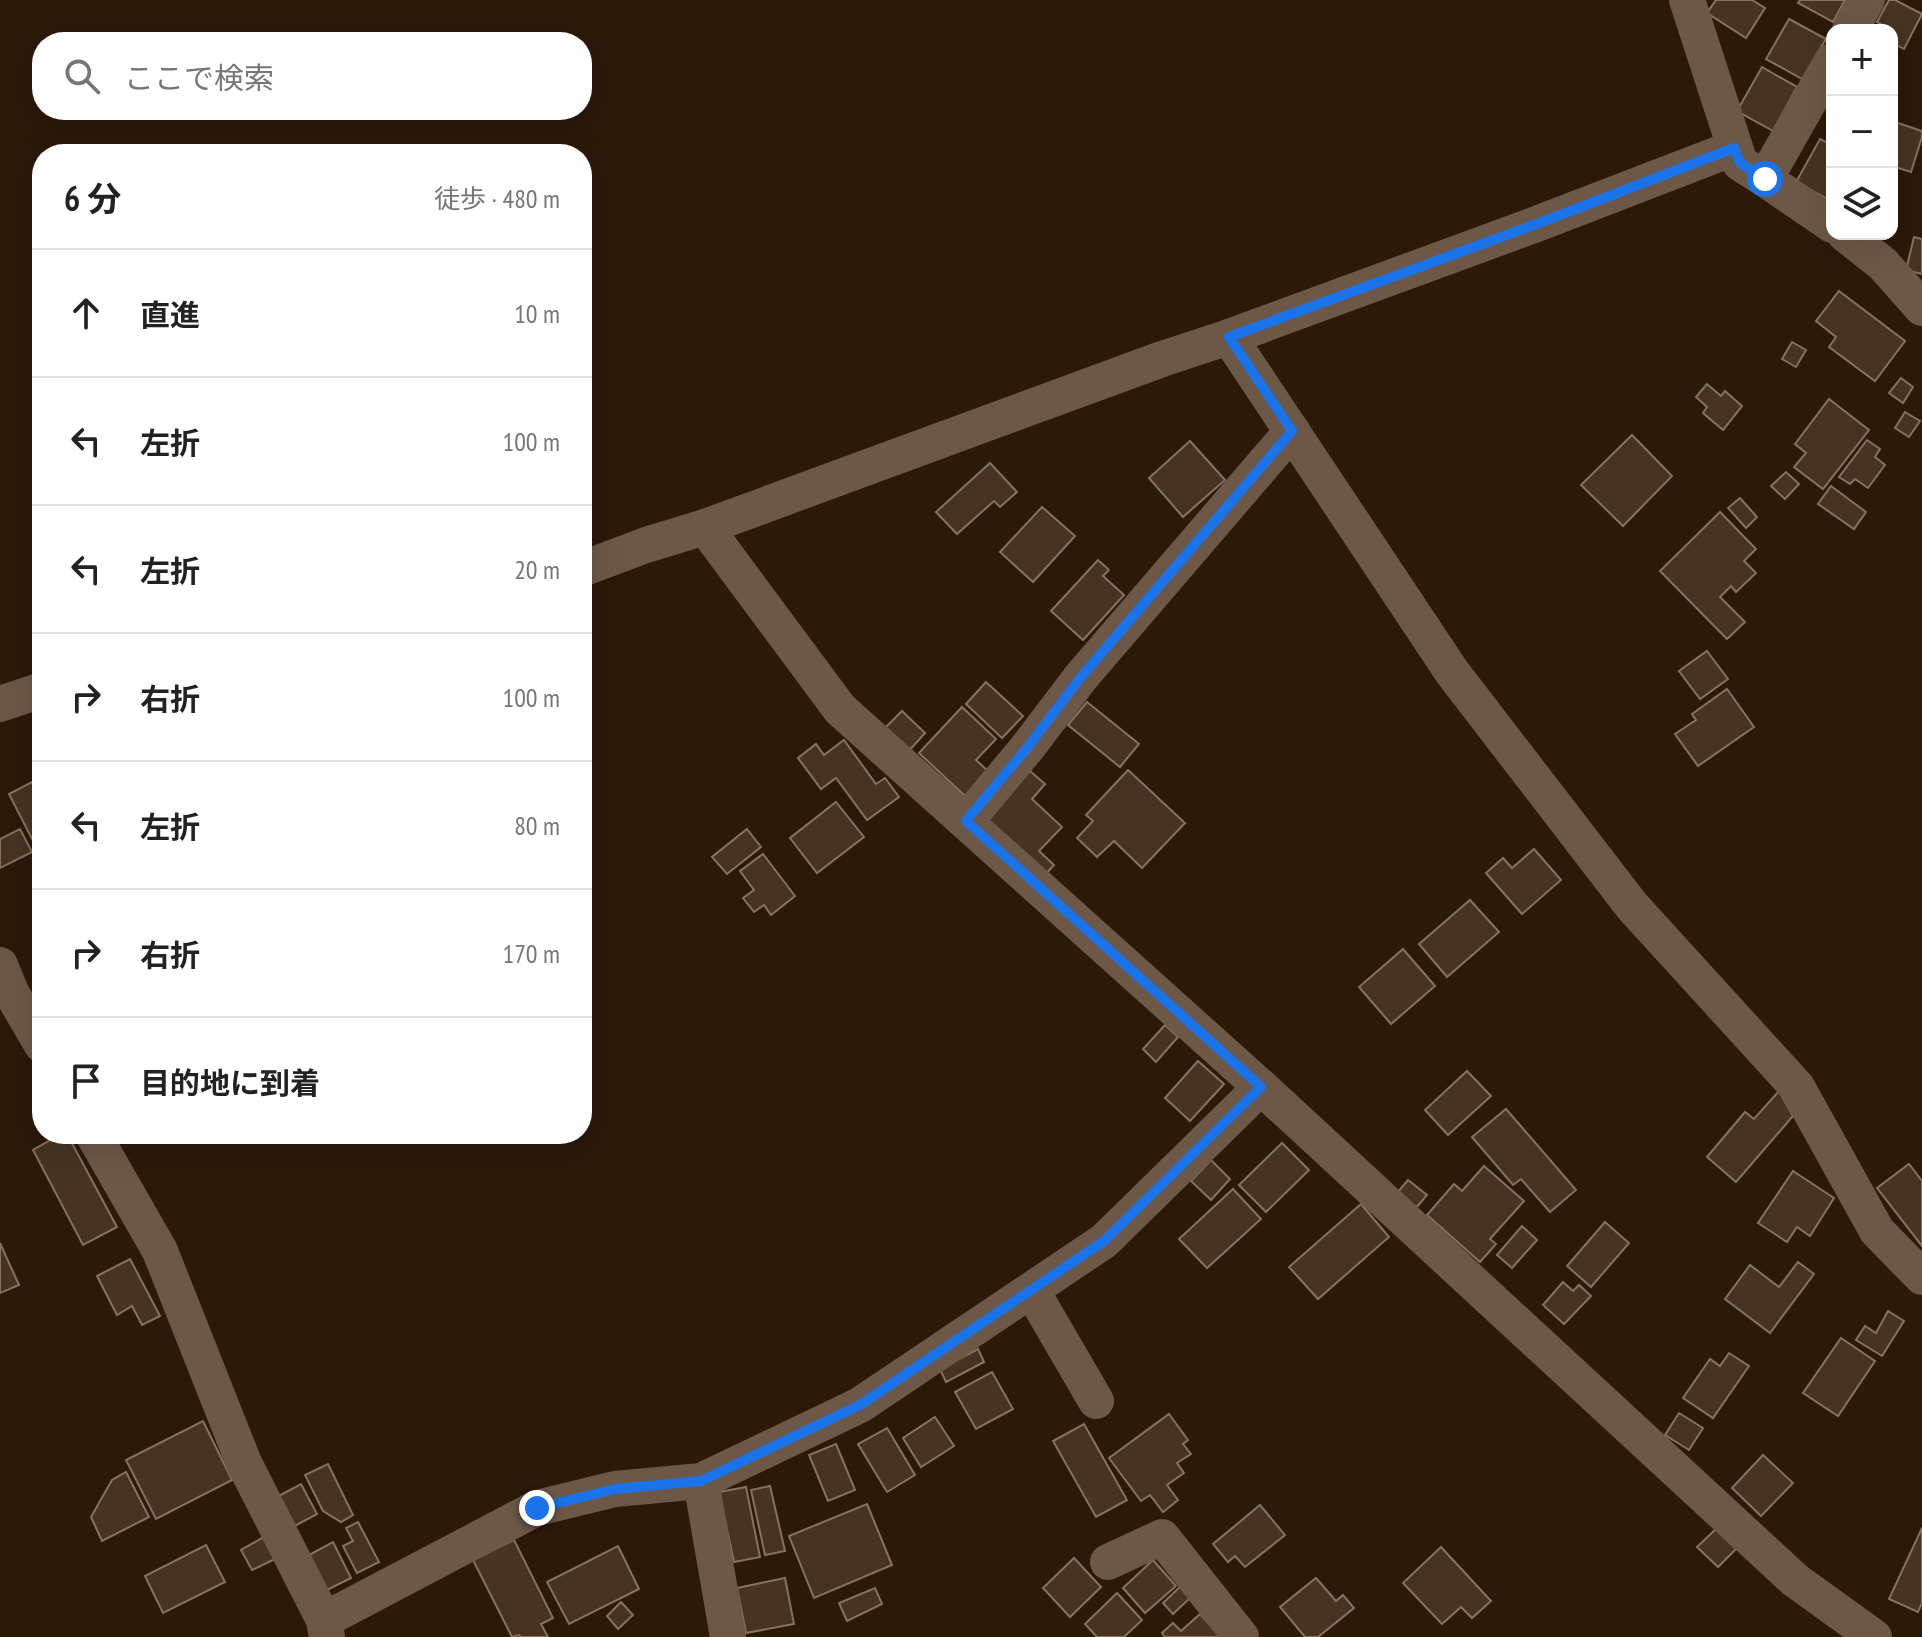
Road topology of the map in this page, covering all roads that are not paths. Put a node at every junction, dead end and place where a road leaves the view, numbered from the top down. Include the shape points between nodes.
1 (1687, 0) edge
2 (1867, 0) edge
3 (1853, 24) edge
4 (1826, 72) edge
5 (1734, 148) junction
6 (1765, 179) junction
7 (1826, 221) edge
8 (1853, 240) edge
9 (1922, 308) edge
10 (1229, 337) junction
11 (1292, 431) junction
12 (705, 527) junction
13 (592, 565) edge
14 (32, 693) edge
15 (0, 704) edge
16 (966, 821) junction
17 (0, 965) edge
18 (32, 1028) edge
19 (1261, 1087) junction
20 (99, 1144) edge
21 (1922, 1277) edge
22 (1032, 1291) junction
23 (1096, 1401) dead end
24 (701, 1481) junction
25 (1108, 1562) dead end
26 (326, 1629) edge
27 (728, 1637) edge
28 (1241, 1637) edge
29 (1874, 1637) edge

1 - 5 street
2 - 3 street
4 - 6 street
5 - 6 street via 1740,163
5 - 10 street
6 - 7 street
8 - 9 street via 1883,264
10 - 11 street
10 - 12 street
11 - 16 street via 1081,677
11 - 21 street via 1452,672 1632,906 1797,1087 1877,1231
12 - 13 street
12 - 16 street via 840,709
14 - 15 street
16 - 19 street
17 - 18 street
19 - 22 street via 1104,1241
19 - 29 street via 1795,1580
20 - 26 street via 160,1251 244,1463
22 - 23 street
22 - 24 street via 860,1405
24 - 26 street via 615,1489 537,1508
24 - 27 street
25 - 28 street via 1162,1537

